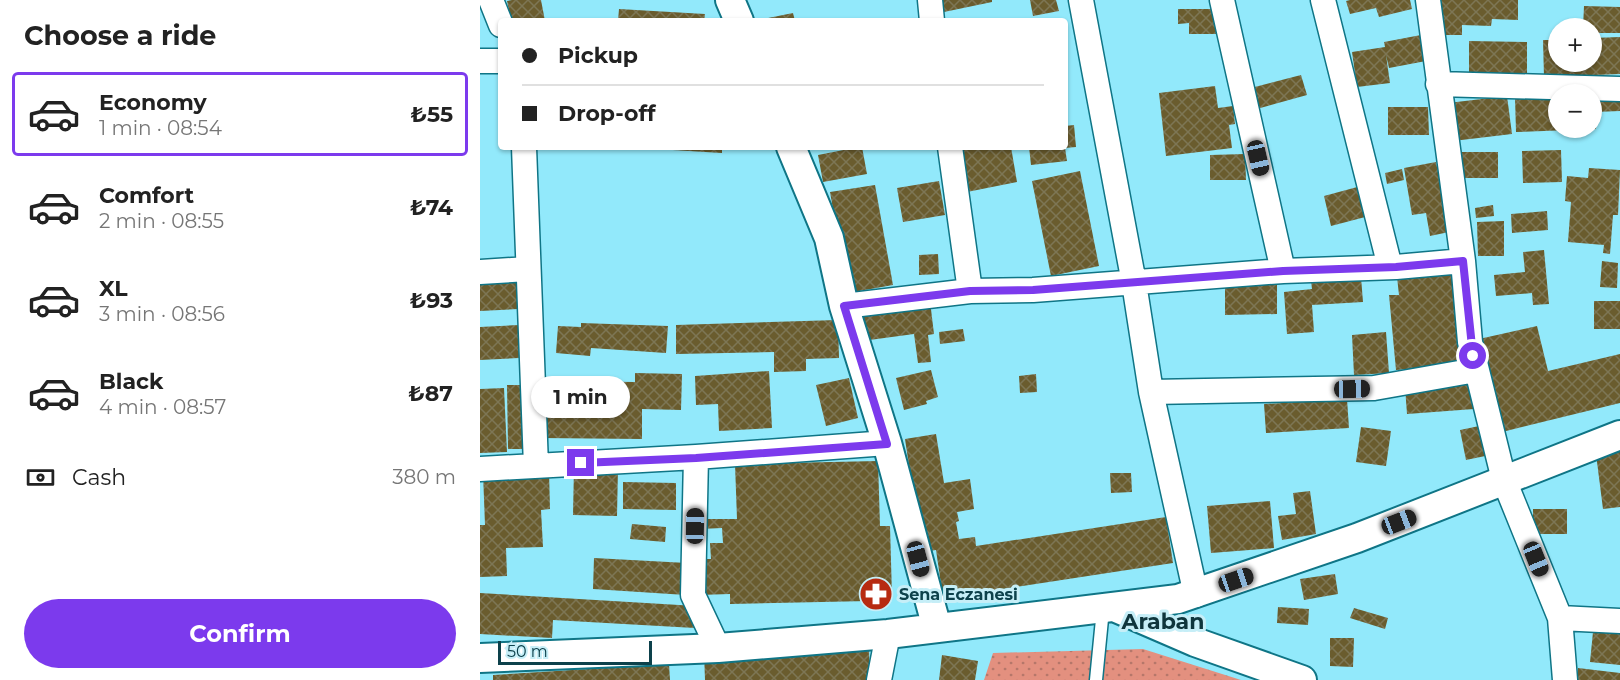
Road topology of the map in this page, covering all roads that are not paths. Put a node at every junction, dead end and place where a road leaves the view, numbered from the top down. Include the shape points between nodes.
1 (491, 0) edge
2 (730, 0) edge
3 (930, 0) edge
4 (1081, 0) edge
5 (1222, 0) edge
6 (1323, 0) edge
7 (1428, 0) edge
8 (498, 18) edge
9 (738, 18) edge
10 (932, 18) edge
11 (480, 61) edge
12 (498, 61) edge
13 (1438, 84) junction
14 (1620, 89) edge
15 (524, 150) edge
16 (792, 150) edge
17 (950, 150) edge
18 (1463, 261) junction
19 (1390, 267) junction
20 (528, 269) junction
21 (1283, 271) junction
22 (480, 272) edge
23 (1134, 283) junction
24 (970, 291) junction
25 (844, 306) junction
26 (1476, 370) junction
27 (1151, 392) junction
28 (1620, 435) edge
29 (887, 444) junction
30 (696, 458) junction
31 (536, 466) junction
32 (480, 469) edge
33 (1504, 480) junction
34 (1196, 595) junction
35 (1108, 608) junction
36 (1560, 618) junction
37 (1620, 621) edge
38 (937, 628) junction
39 (888, 634) junction
40 (718, 648) junction
41 (480, 658) edge
42 (1274, 675) edge
43 (879, 680) edge
44 (1096, 680) edge
45 (1302, 680) edge
46 (1566, 680) edge

1 - 8 street
2 - 9 street
3 - 10 street
4 - 23 street
5 - 21 street
6 - 19 street
7 - 13 street
11 - 12 street
13 - 14 street
13 - 18 street
15 - 20 street
16 - 25 street via 829,238
17 - 24 street
18 - 19 street
18 - 26 street
19 - 21 street
20 - 22 street
20 - 31 street
21 - 23 street
23 - 24 street
23 - 27 street
24 - 25 street
25 - 29 street
26 - 27 street via 1374,388
26 - 33 street
27 - 34 street
28 - 33 street
29 - 30 street
29 - 38 street
30 - 31 street
30 - 40 street via 693,595
31 - 32 street
33 - 34 street
33 - 36 street
34 - 35 street
35 - 38 street
35 - 42 street
35 - 44 lane
36 - 37 street
36 - 46 street
38 - 39 street
39 - 40 street
39 - 43 street
40 - 41 street
42 - 45 street

